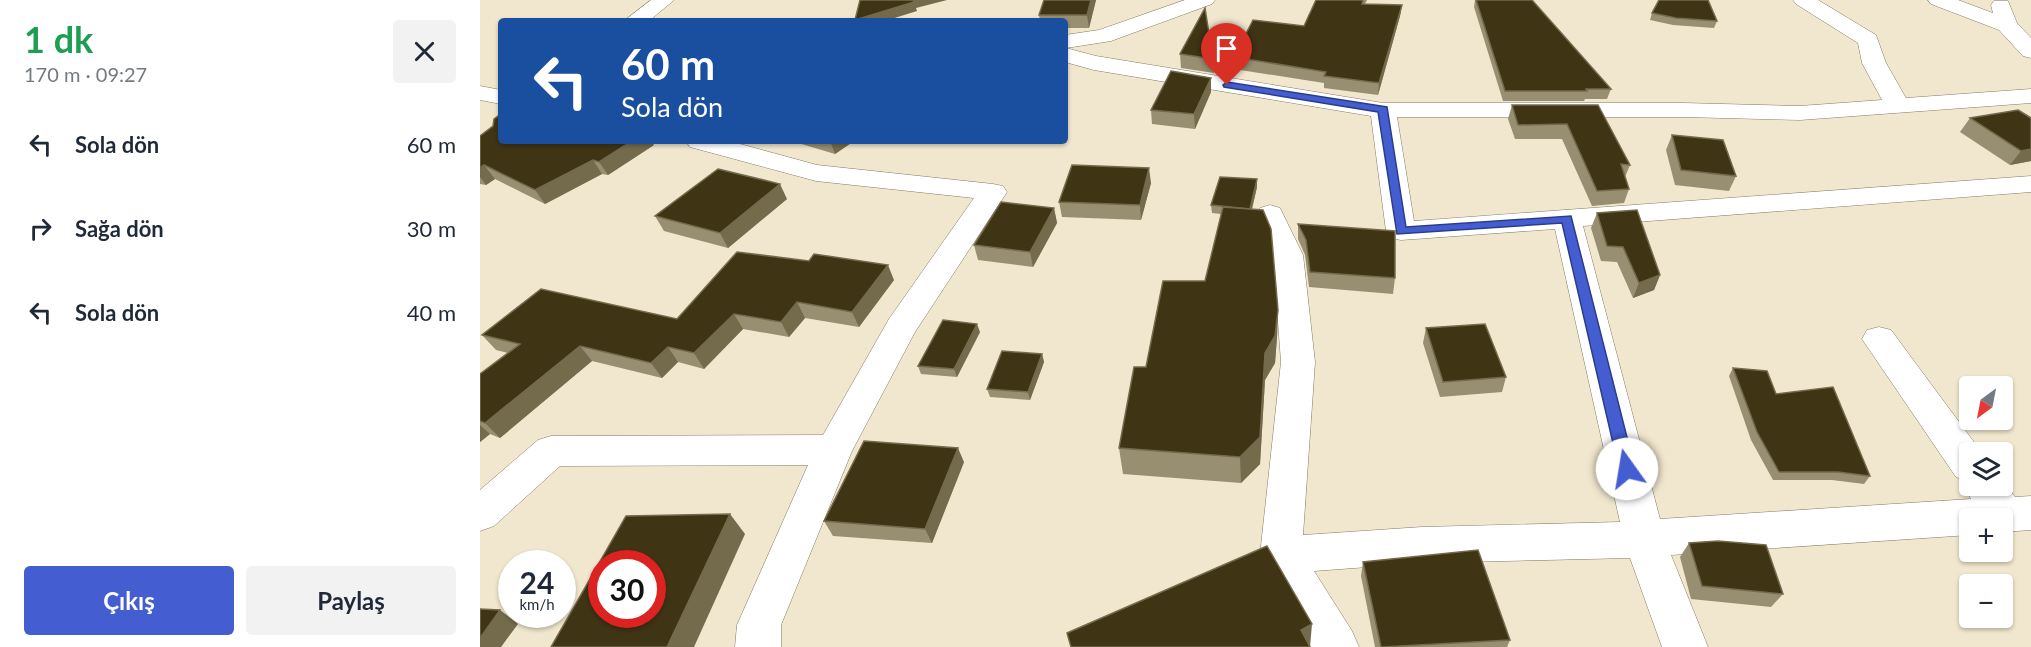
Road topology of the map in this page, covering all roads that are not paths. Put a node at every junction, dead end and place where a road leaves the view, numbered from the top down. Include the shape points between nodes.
1 (664, 0) edge
2 (1205, 0) edge
3 (1803, 0) edge
4 (1938, 0) edge
5 (2000, 0) edge
6 (639, 18) edge
7 (2007, 25) junction
8 (1068, 42) edge
9 (2031, 51) edge
10 (1068, 57) edge
11 (480, 93) edge
12 (498, 96) edge
13 (2031, 96) edge
14 (1898, 106) junction
15 (1383, 110) junction
16 (710, 144) edge
17 (2031, 184) edge
18 (1270, 214) dead end
19 (1567, 219) junction
20 (1879, 339) dead end
21 (834, 450) junction
22 (1959, 451) edge
23 (2007, 505) edge
24 (480, 514) edge
25 (1644, 538) junction
26 (1281, 555) junction
27 (758, 647) edge
28 (1335, 647) edge
29 (1685, 647) edge

1 - 6 street
2 - 8 street via 1103,36
3 - 14 street via 1868,40 1874,63
4 - 7 street
5 - 7 street
7 - 9 street
10 - 15 street
11 - 12 street
13 - 14 street
14 - 15 street via 1800,113
15 - 19 street via 1401,231
16 - 21 street via 816,173 993,192 901,327
17 - 19 street
18 - 26 street via 1288,255 1298,362
19 - 25 street
20 - 22 street
21 - 24 street via 551,451
21 - 27 street via 759,625
23 - 25 street
25 - 26 street via 1422,545
25 - 29 street
26 - 28 street

